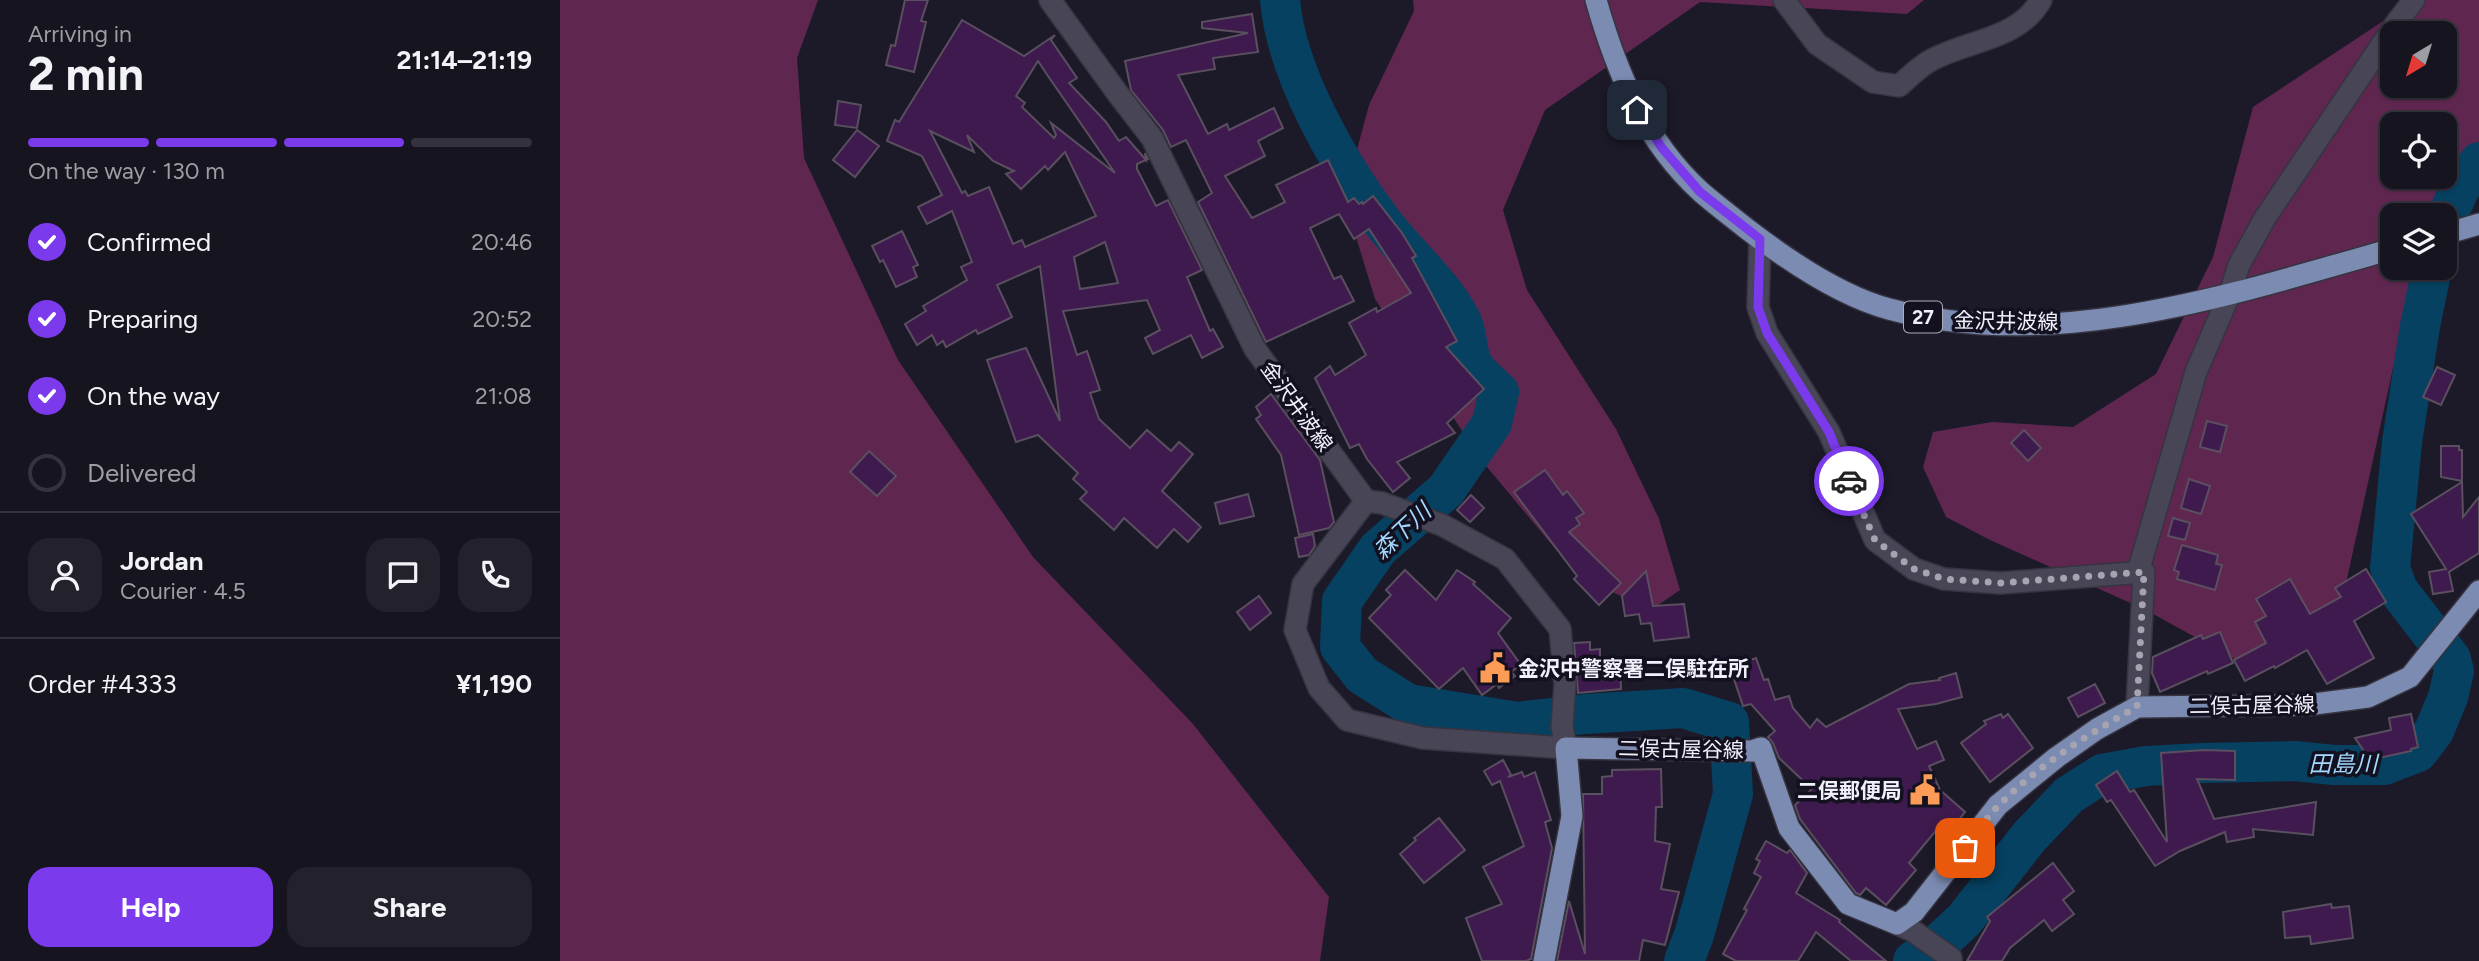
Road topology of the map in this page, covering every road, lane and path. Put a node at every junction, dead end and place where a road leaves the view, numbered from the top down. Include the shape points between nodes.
1 (1050, 0) edge
2 (1596, 0) edge
3 (1784, 0) edge
4 (2041, 0) edge
5 (2414, 0) edge
6 (2479, 224) edge
7 (2457, 230) edge
8 (1760, 239) junction
9 (2380, 252) edge
10 (2230, 293) junction
11 (1374, 502) junction
12 (2138, 572) junction
13 (2479, 591) edge
14 (2137, 707) junction
15 (1564, 737) junction
16 (1905, 927) junction
17 (1951, 959) edge
18 (1544, 961) edge

1 - 11 street, 金沢井波線 via 1152,138 1255,349
2 - 8 main road, 金沢井波線 / 27 via 1618,68 1637,110 1662,148 1700,192
3 - 4 street via 1817,44 1872,82 1899,86 1928,61 2017,27
5 - 10 street via 2265,218 2239,265
6 - 7 main road
8 - 10 main road, 金沢井波線 / 27 via 1823,279 1876,304 1966,323 2080,321
8 - 12 street via 1758,307 1767,333 1829,432 1875,540 1914,569 1944,579 2001,583
9 - 10 main road, 金沢井波線 / 27
10 - 12 street via 2196,372
11 - 15 street via 1442,525 1505,559 1560,629
11 - 15 street via 1303,584 1295,630 1319,688 1347,720 1423,738
12 - 14 street via 2144,572
13 - 14 main road, 二俣古屋谷線 via 2410,677 2368,697 2307,705
14 - 16 main road, 二俣古屋谷線 via 2057,757 1998,806
15 - 16 main road, 二俣古屋谷線 via 1695,750 1761,748 1789,828 1848,904
15 - 18 main road via 1572,816
16 - 17 street

